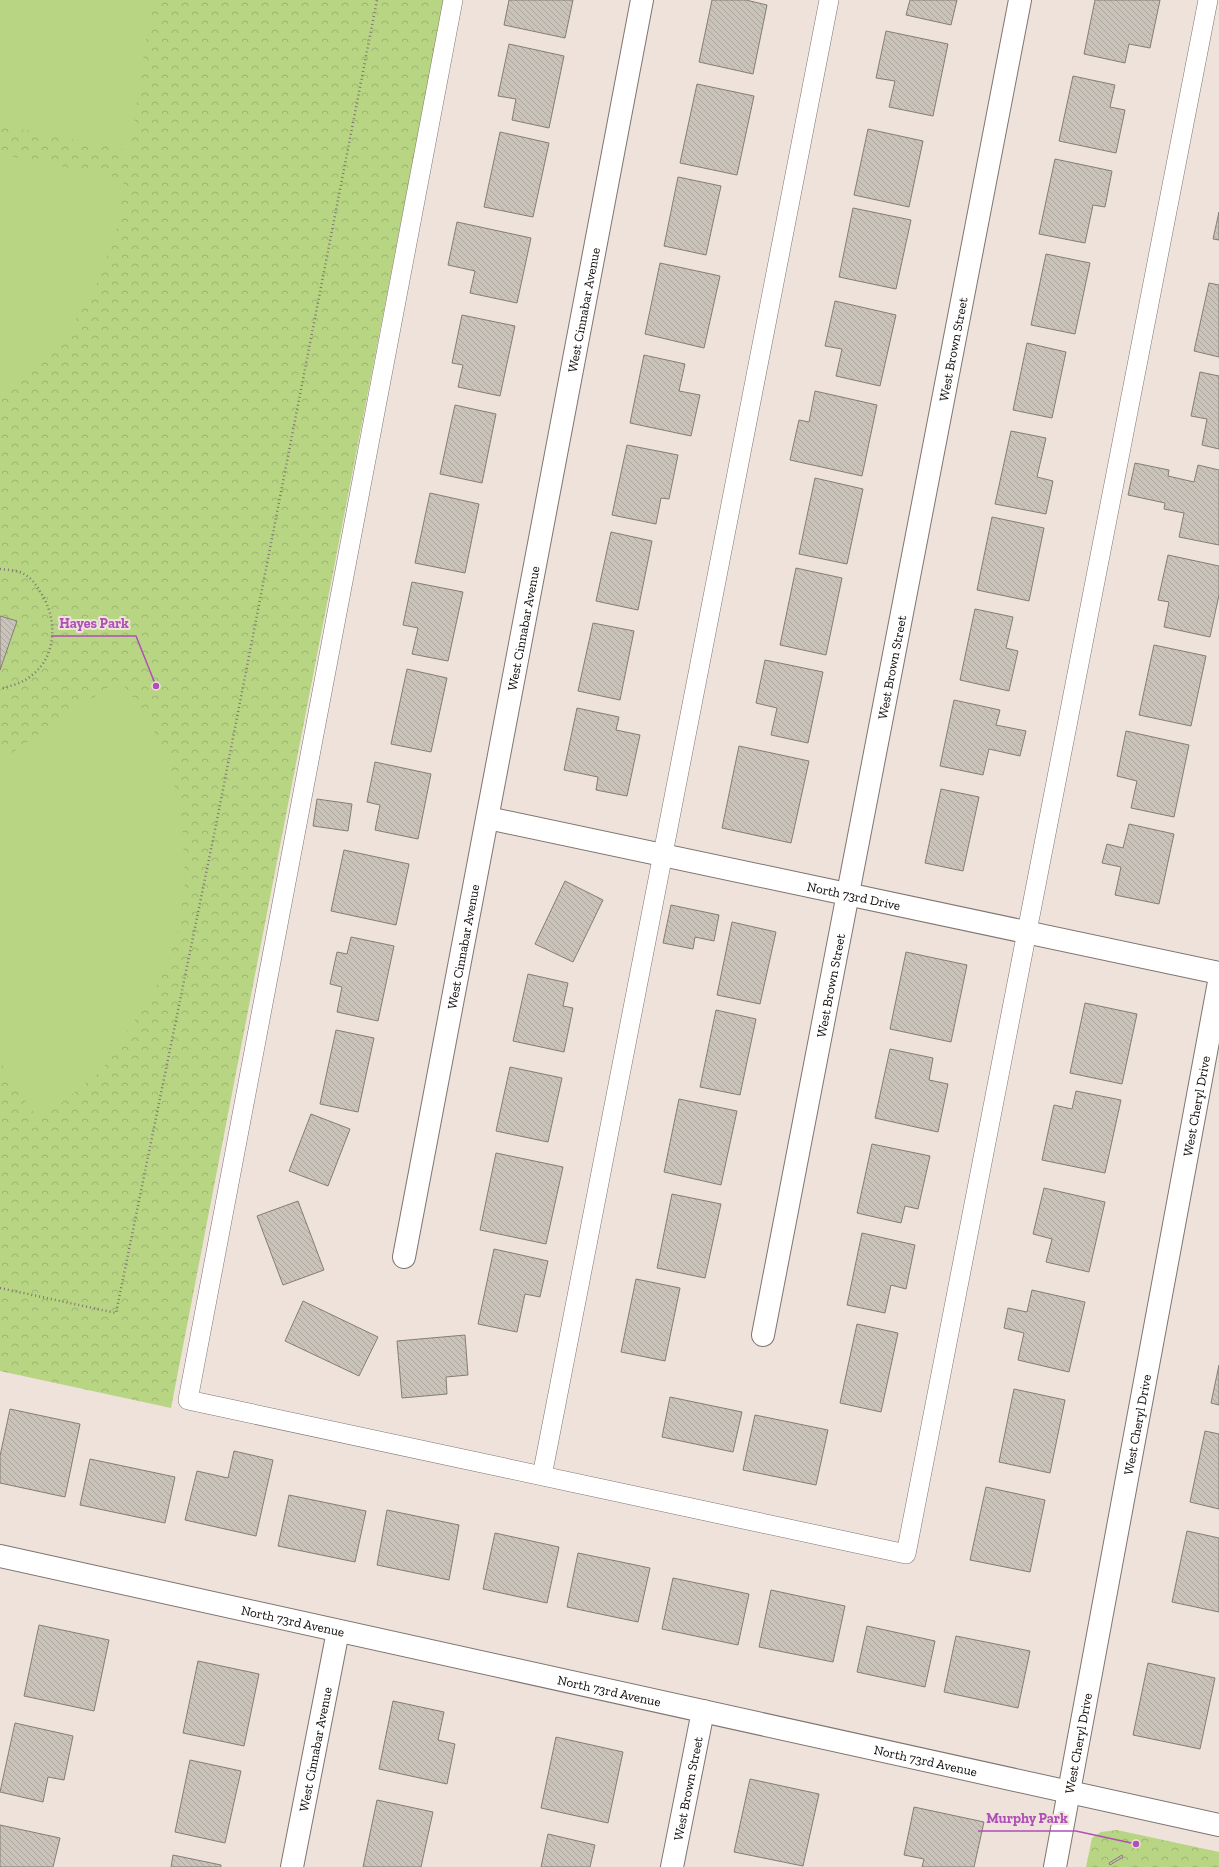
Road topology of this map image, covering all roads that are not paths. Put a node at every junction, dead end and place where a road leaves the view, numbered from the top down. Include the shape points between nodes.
1 (453, 0) edge
2 (642, 0) edge
3 (829, 0) edge
4 (1020, 0) edge
5 (1208, 0) edge
6 (488, 818) junction
7 (663, 855) junction
8 (846, 895) junction
9 (1027, 934) junction
10 (1219, 973) edge
11 (1219, 982) edge
12 (404, 1257) dead end
13 (763, 1335) dead end
14 (542, 1476) junction
15 (0, 1556) edge
16 (338, 1631) junction
17 (703, 1711) junction
18 (1070, 1792) junction
19 (1219, 1824) edge
20 (292, 1867) edge
21 (672, 1867) edge
22 (1055, 1867) edge

1 - 14 lane via 188,1400
2 - 6 street, West Cinnabar Avenue
3 - 7 lane
4 - 8 street, West Brown Street
5 - 9 lane
6 - 7 street, North 73rd Drive
6 - 12 street, West Cinnabar Avenue
7 - 8 street, North 73rd Drive
7 - 14 lane
8 - 9 street, North 73rd Drive
8 - 13 street, West Brown Street
9 - 10 street, North 73rd Drive
9 - 14 lane via 906,1554
11 - 18 street, West Cheryl Drive
15 - 16 street, North 73rd Avenue
16 - 17 street, North 73rd Avenue
16 - 20 street, West Cinnabar Avenue
17 - 18 street, North 73rd Avenue
17 - 21 street, West Brown Street
18 - 19 street, North 73rd Avenue
18 - 22 street, West Cheryl Drive

